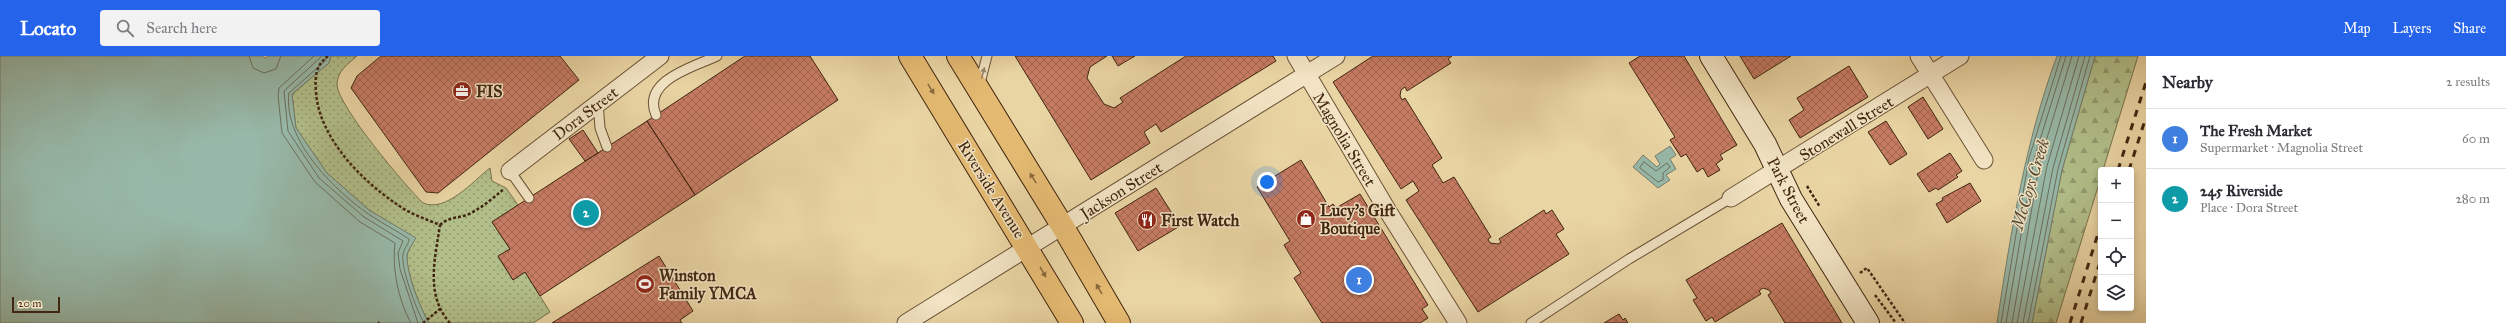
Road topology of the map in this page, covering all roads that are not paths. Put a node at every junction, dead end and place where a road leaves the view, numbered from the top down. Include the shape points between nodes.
1 (660, 56) edge
2 (717, 56) edge
3 (910, 56) edge
4 (958, 56) edge
5 (987, 56) edge
6 (1296, 56) edge
7 (1336, 56) edge
8 (1711, 56) edge
9 (1919, 56) edge
10 (1960, 56) edge
11 (1306, 75) junction
12 (1931, 75) junction
13 (978, 90) junction
14 (598, 103) junction
15 (656, 115) dead end
16 (607, 147) dead end
17 (1984, 160) dead end
18 (510, 171) joint
19 (1777, 171) junction
20 (529, 198) dead end
21 (1731, 198) joint
22 (1062, 226) junction
23 (1028, 247) junction
24 (906, 323) edge
25 (1072, 323) edge
26 (1119, 323) edge
27 (1458, 323) edge
28 (1531, 323) edge
29 (1868, 323) edge

1 - 14 street, Dora Street
2 - 15 lane via 670,76 659,87 655,101
3 -> 23 main road, Riverside Avenue
4 - 13 main road
13 -> 5 lane
6 - 11 street, Magnolia Street
7 - 11 street, Jackson Street
8 - 19 street, Park Street via 1758,133
9 - 12 street
10 - 12 street, Stonewall Street
11 - 22 street, Jackson Street
11 - 27 street, Magnolia Street
12 - 17 street
12 - 19 street, Stonewall Street
22 -> 13 main road
14 - 16 lane via 600,128
14 - 18 street, Dora Street
18 - 20 lane
19 - 21 street, Stonewall Street
19 - 29 street, Park Street via 1791,199
21 - 28 lane
22 - 23 street, Jackson Street
26 -> 22 main road
23 - 24 street, Jackson Street
23 -> 25 main road, Riverside Avenue

